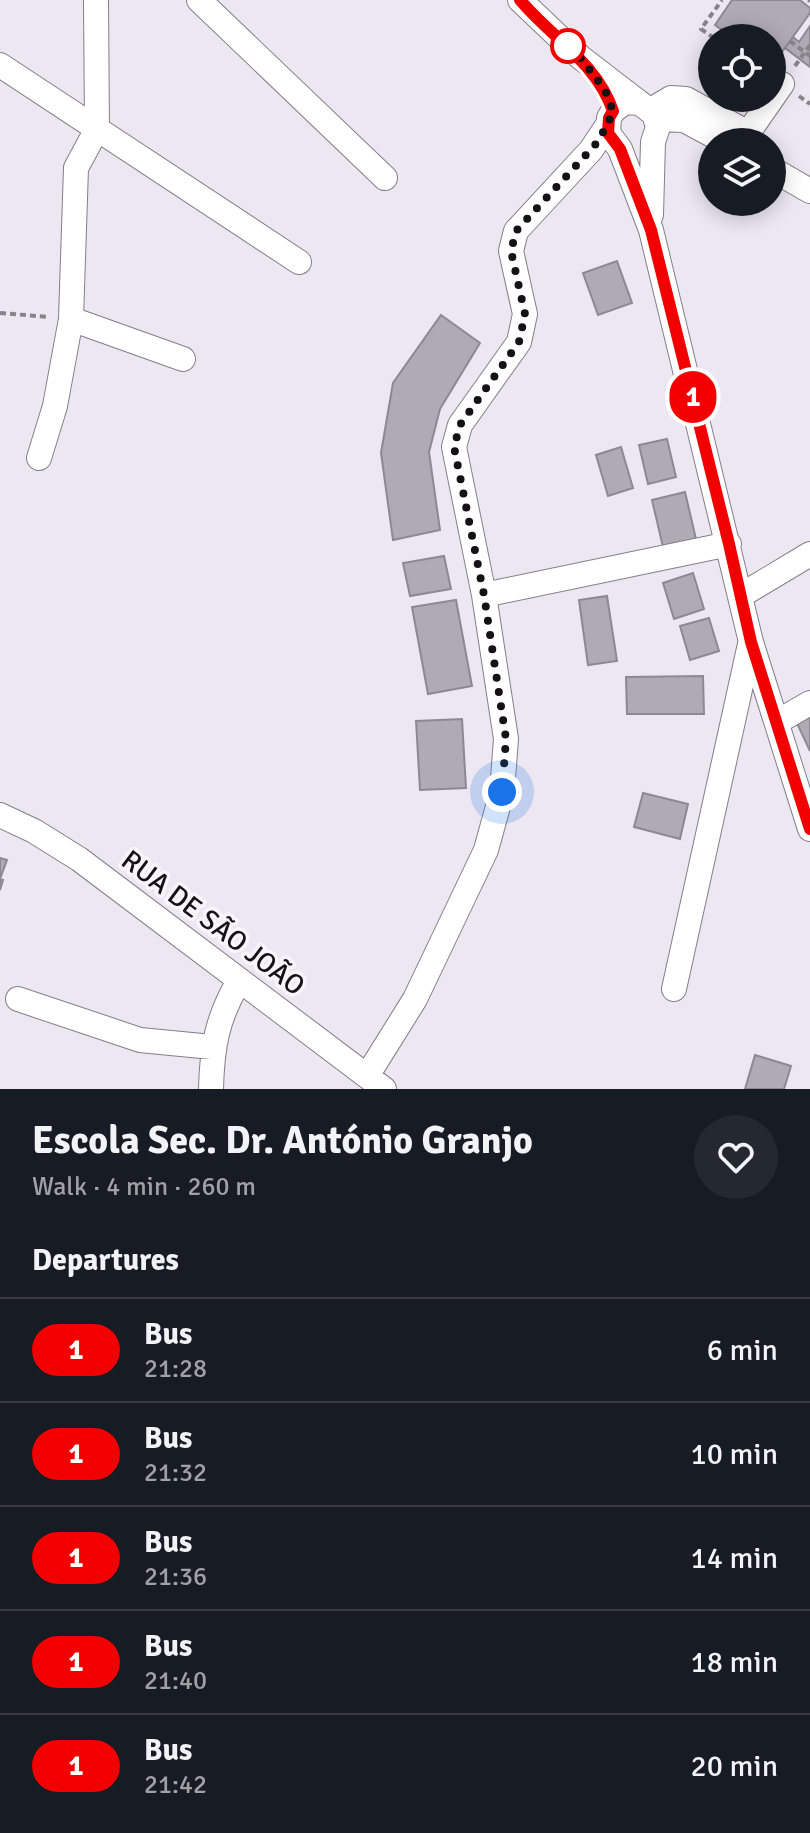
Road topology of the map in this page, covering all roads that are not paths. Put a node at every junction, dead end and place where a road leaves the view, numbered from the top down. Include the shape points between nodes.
1 (96, 0) edge
2 (199, 0) edge
3 (520, 0) edge
4 (580, 57) junction
5 (0, 65) edge
6 (698, 106) edge
7 (710, 112) edge
8 (763, 112) edge
9 (650, 118) junction
10 (610, 119) junction
11 (699, 128) edge
12 (97, 129) junction
13 (620, 149) junction
14 (786, 177) edge
15 (385, 178) dead end
16 (810, 191) edge
17 (651, 230) junction
18 (299, 262) dead end
19 (71, 319) junction
20 (183, 359) dead end
21 (39, 458) dead end
22 (729, 544) junction
23 (810, 554) edge
24 (484, 595) junction
25 (740, 596) junction
26 (751, 642) junction
27 (810, 703) edge
28 (777, 722) junction
29 (0, 815) edge
30 (810, 829) edge
31 (239, 981) junction
32 (674, 989) dead end
33 (18, 999) dead end
34 (212, 1047) junction
35 (376, 1083) edge
36 (211, 1089) edge

1 - 12 street
2 - 15 street
3 - 4 street
4 - 9 street
4 - 10 street via 605,90
5 - 12 street
6 - 9 street via 671,98
7 - 8 street via 748,133
9 - 10 street via 625,102
9 - 11 street via 684,120
9 - 13 street via 647,147 634,152
9 - 17 street
10 - 13 street via 610,139
10 - 24 street via 591,150 516,231 511,251 525,314 519,342 460,425 454,447
12 - 18 street
12 - 19 street via 76,168
13 - 17 street
14 - 16 street
17 - 22 street
19 - 20 street
19 - 21 street
22 - 24 street
22 - 25 street
23 - 25 street
24 - 35 street via 506,739 502,792 480,864
25 - 26 street
26 - 28 street
26 - 32 street
27 - 28 street
28 - 30 street
29 - 31 street, RUA DE SÃO JOÃO via 79,859
31 - 34 street
31 - 35 street, RUA DE SÃO JOÃO
33 - 34 street via 140,1040
34 - 36 street

